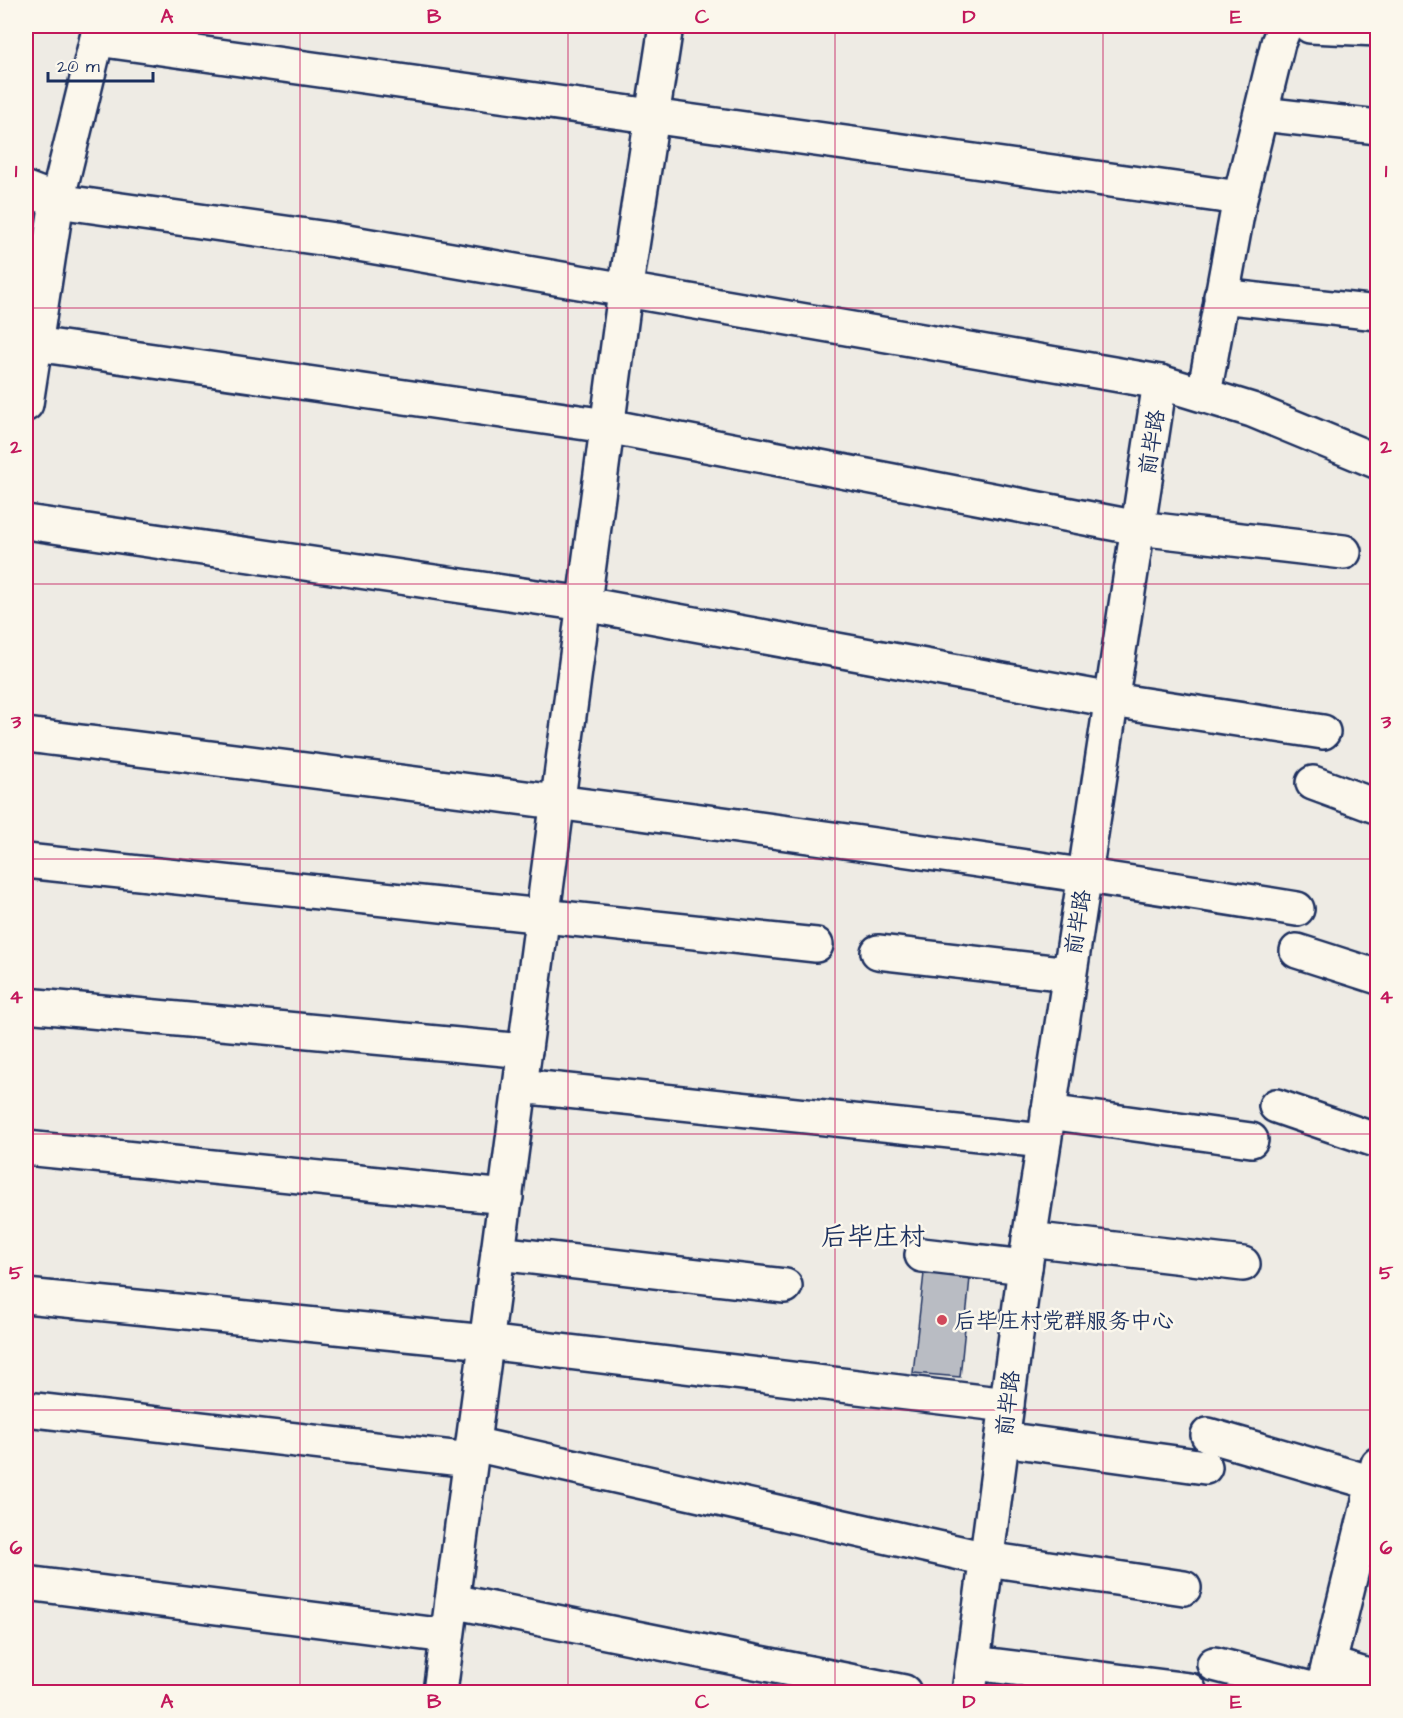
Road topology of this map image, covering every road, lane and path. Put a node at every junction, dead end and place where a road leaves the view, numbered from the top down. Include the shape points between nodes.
1 (666, 26) edge
2 (1285, 26) edge
3 (1310, 26) edge
4 (1377, 29) edge
5 (99, 32) edge
6 (1261, 114) junction
7 (651, 116) junction
8 (1377, 127) edge
9 (26, 189) edge
10 (1240, 198) junction
11 (57, 201) junction
12 (625, 292) junction
13 (1221, 296) junction
14 (1377, 314) edge
15 (35, 344) junction
16 (1160, 382) junction
17 (1204, 394) junction
18 (26, 404) edge
19 (607, 426) junction
20 (1377, 462) edge
21 (26, 522) edge
22 (1138, 528) junction
23 (1344, 552) dead end
24 (584, 603) junction
25 (1112, 700) junction
26 (1323, 732) dead end
27 (26, 735) edge
28 (1313, 783) dead end
29 (558, 801) junction
30 (1377, 807) edge
31 (26, 861) edge
32 (1085, 875) junction
33 (1298, 909) dead end
34 (543, 916) junction
35 (816, 945) dead end
36 (1297, 951) dead end
37 (878, 952) dead end
38 (1069, 974) junction
39 (1377, 977) edge
40 (26, 1005) edge
41 (525, 1051) junction
42 (520, 1086) junction
43 (1276, 1106) dead end
44 (1046, 1126) junction
45 (1251, 1140) dead end
46 (1377, 1141) edge
47 (26, 1148) edge
48 (506, 1197) junction
49 (498, 1253) junction
50 (1027, 1253) junction
51 (922, 1255) dead end
52 (1243, 1264) dead end
53 (785, 1286) dead end
54 (26, 1296) edge
55 (486, 1342) junction
56 (1007, 1405) junction
57 (26, 1409) edge
58 (1208, 1435) dead end
59 (1003, 1439) junction
60 (472, 1452) junction
61 (1205, 1467) dead end
62 (1375, 1474) edge
63 (1368, 1547) edge
64 (987, 1559) junction
65 (26, 1583) edge
66 (1184, 1588) dead end
67 (452, 1601) junction
68 (447, 1636) junction
69 (1214, 1664) dead end
70 (971, 1678) edge
71 (1377, 1679) edge
72 (1325, 1683) edge
73 (1189, 1689) dead end
74 (440, 1692) edge
75 (904, 1692) edge

1 - 7 street
2 - 6 street
3 - 4 street
5 - 7 street
5 - 11 street
6 - 8 street
6 - 10 street
7 - 10 street
7 - 12 street
9 - 11 street
10 - 13 street
11 - 12 street via 335,240
11 - 15 street
12 - 16 street
12 - 19 street
13 - 14 street
13 - 17 street
15 - 18 street
15 - 19 street
16 - 17 street, 前毕路
16 - 22 street, 前毕路
17 - 20 street, 前毕路 via 1304,430
19 - 22 street
19 - 24 street
21 - 24 street
22 - 23 street
22 - 25 street, 前毕路
24 - 25 street
24 - 29 street
25 - 26 street
25 - 32 street, 前毕路
27 - 29 street
28 - 30 street
29 - 32 street
29 - 34 street
31 - 34 street
32 - 33 street
32 - 38 street, 前毕路
34 - 35 street
34 - 41 street
36 - 39 street
37 - 38 street
38 - 44 street, 前毕路
40 - 41 street
41 - 42 street
42 - 44 street
42 - 48 street
43 - 46 street
44 - 45 street
44 - 50 street, 前毕路
47 - 48 street
48 - 49 street
49 - 53 street
49 - 55 street
50 - 51 street
50 - 52 street
50 - 56 street, 前毕路
54 - 55 street
55 - 56 street
55 - 60 street
56 - 59 street, 前毕路
57 - 60 street
58 - 62 street
59 - 61 street
59 - 64 street, 前毕路
60 - 64 street
60 - 67 street
62 - 63 street
63 - 72 street
64 - 66 street
64 - 70 street, 前毕路
65 - 68 street
67 - 68 street
67 - 75 street
68 - 74 street
69 - 72 street
70 - 73 street
71 - 72 street

